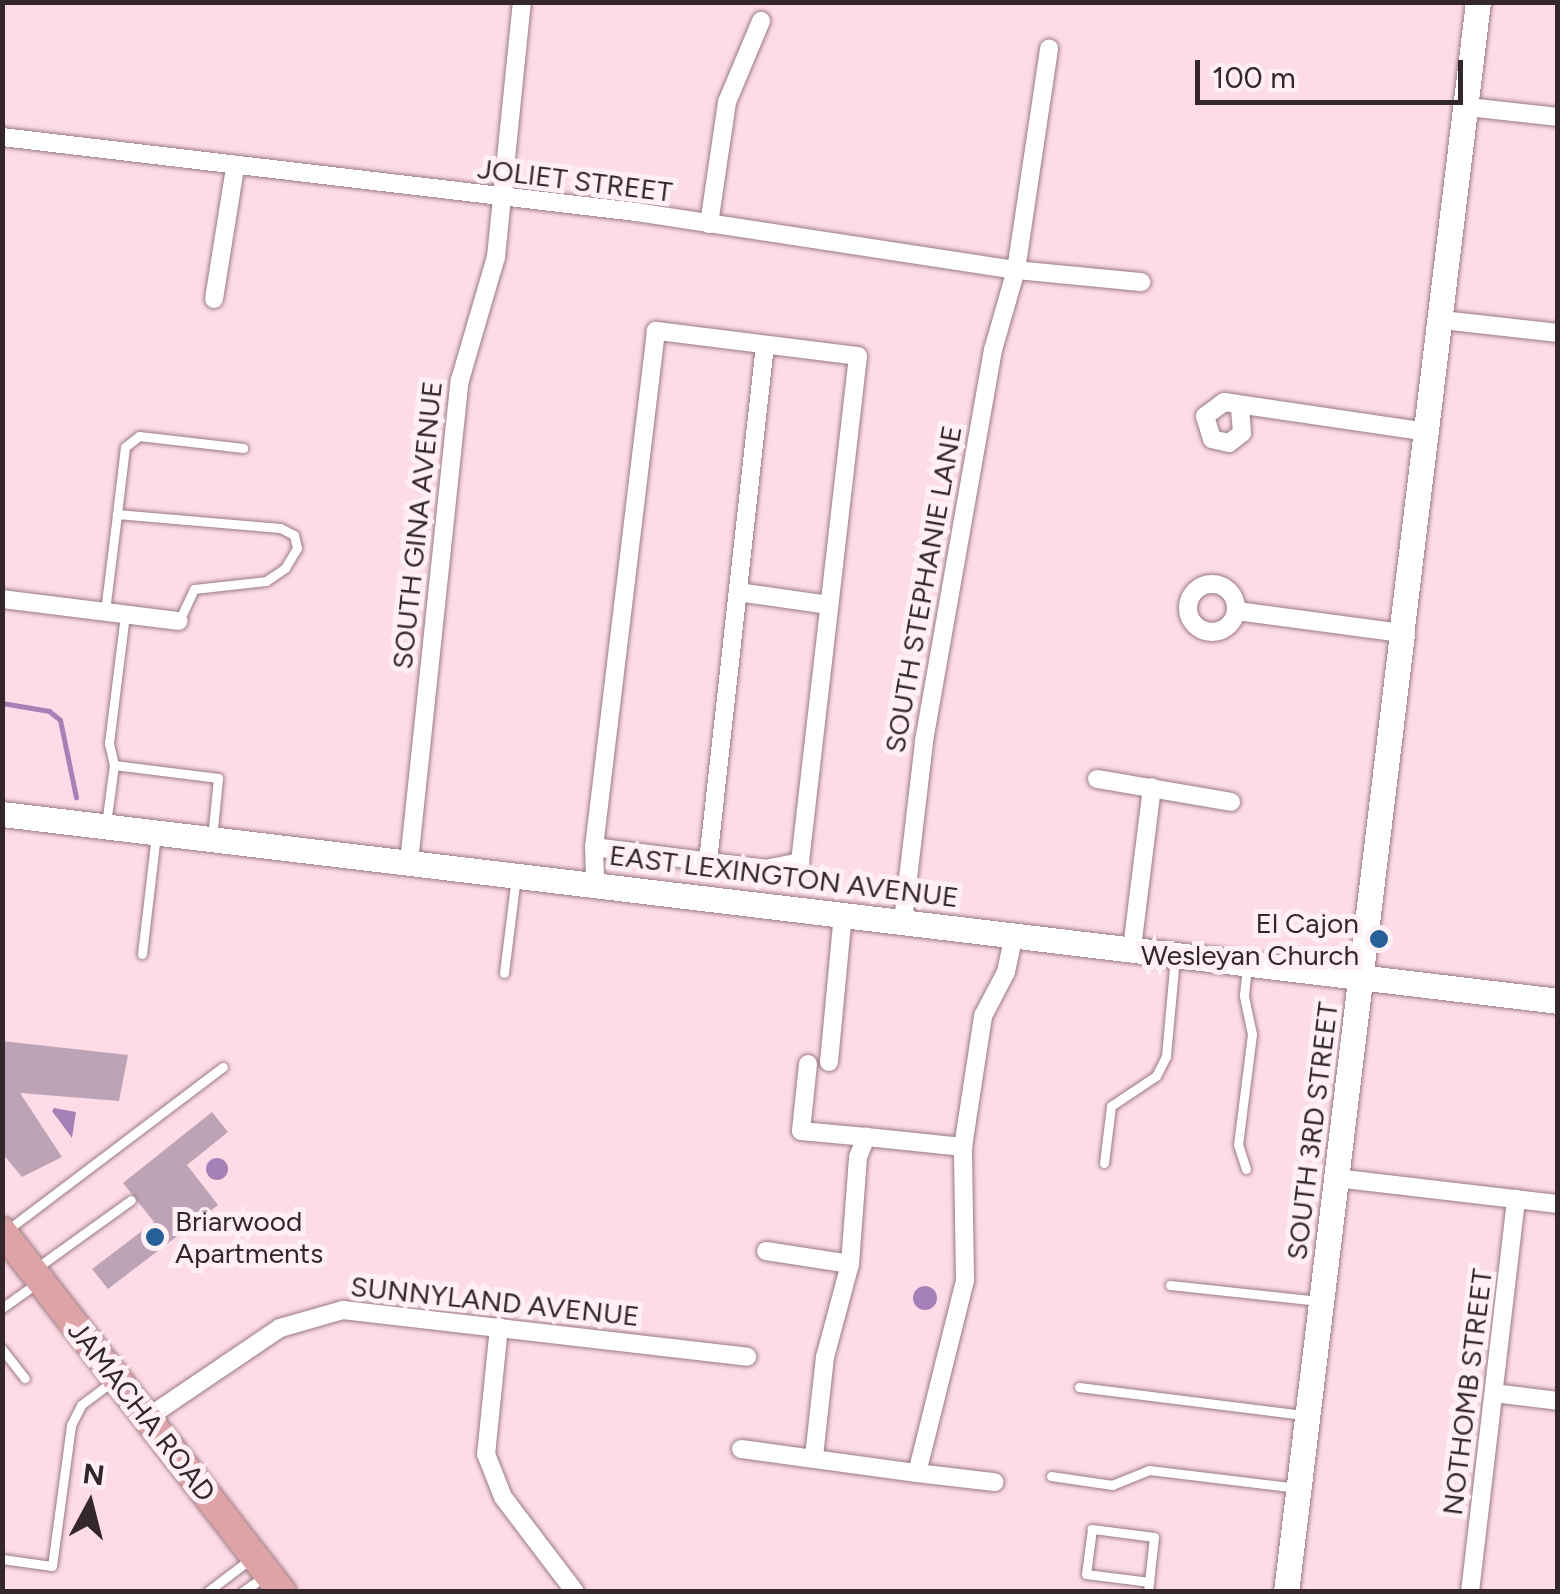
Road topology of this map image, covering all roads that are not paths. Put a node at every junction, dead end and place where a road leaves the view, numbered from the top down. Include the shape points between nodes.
1 (522, 2) edge
2 (1478, 2) edge
3 (761, 21) dead end
4 (1050, 48) dead end
5 (1468, 107) junction
6 (1558, 117) edge
7 (2, 136) edge
8 (235, 168) junction
9 (499, 198) junction
10 (709, 224) junction
11 (1016, 270) junction
12 (1140, 282) dead end
13 (214, 300) dead end
14 (1442, 320) junction
15 (1558, 332) edge
16 (766, 345) junction
17 (1240, 408) dead end
18 (1428, 432) junction
19 (243, 448) dead end
20 (117, 514) junction
21 (738, 592) junction
22 (2, 599) edge
23 (829, 605) junction
24 (1237, 611) dead end
25 (105, 614) junction
26 (125, 615) junction
27 (179, 621) joint
28 (1402, 630) junction
29 (114, 765) junction
30 (1096, 779) dead end
31 (1152, 787) junction
32 (1231, 802) dead end
33 (2, 814) edge
34 (106, 826) junction
35 (156, 832) junction
36 (212, 839) junction
37 (594, 847) junction
38 (708, 861) junction
39 (408, 862) junction
40 (516, 874) junction
41 (595, 883) junction
42 (843, 914) junction
43 (903, 921) junction
44 (1014, 936) junction
45 (1132, 948) junction
46 (142, 954) dead end
47 (1176, 955) junction
48 (1248, 963) junction
49 (504, 973) dead end
50 (1361, 977) junction
51 (1558, 1001) edge
52 (829, 1062) dead end
53 (808, 1064) dead end
54 (223, 1066) dead end
55 (866, 1138) junction
56 (962, 1147) junction
57 (1104, 1164) dead end
58 (1246, 1169) dead end
59 (1336, 1178) junction
60 (1516, 1199) junction
61 (130, 1200) dead end
62 (1558, 1204) edge
63 (3, 1232) edge
64 (766, 1251) dead end
65 (850, 1264) junction
66 (37, 1276) junction
67 (1170, 1285) dead end
68 (1321, 1302) junction
69 (2, 1308) edge
70 (499, 1328) junction
71 (2, 1349) edge
72 (747, 1357) dead end
73 (25, 1378) dead end
74 (116, 1378) junction
75 (1079, 1386) dead end
76 (1494, 1393) junction
77 (1558, 1400) edge
78 (1307, 1416) junction
79 (147, 1418) junction
80 (741, 1450) dead end
81 (814, 1458) junction
82 (918, 1473) junction
83 (1051, 1476) dead end
84 (994, 1482) dead end
85 (1298, 1488) junction
86 (2, 1559) edge
87 (269, 1574) edge
88 (1148, 1587) edge
89 (207, 1592) edge
90 (242, 1592) edge
91 (575, 1592) edge
92 (1286, 1592) edge
93 (1470, 1592) edge

1 - 9 street, SOUTH GINA AVENUE
2 - 5 street, SOUTH 3RD STREET
3 - 10 street via 727,102
4 - 11 street, SOUTH STEPHANIE LANE
5 - 6 street
5 - 14 street, SOUTH 3RD STREET
7 - 8 street, JOLIET STREET
8 - 9 street, JOLIET STREET
8 - 13 street
9 - 10 street, JOLIET STREET
9 - 39 street, SOUTH GINA AVENUE via 496,257 460,380
10 - 11 street, JOLIET STREET
11 - 12 street, JOLIET STREET
11 - 43 street, SOUTH STEPHANIE LANE via 993,350 924,741
14 - 15 street
14 - 18 street, SOUTH 3RD STREET
16 - 21 street
16 - 23 street via 858,356
16 - 37 street via 656,331
17 - 18 street
18 - 28 street, SOUTH 3RD STREET
19 - 20 lane via 139,436 125,447
20 - 25 lane
20 - 27 lane via 280,528 294,535 297,548 285,568 245,586 194,589
21 - 23 street
21 - 38 street
22 - 25 street
23 - 38 street via 800,862 786,870
24 - 28 street
25 - 26 street
26 - 27 street
26 - 29 lane via 110,742
28 - 50 street, SOUTH 3RD STREET
29 - 34 lane
29 - 36 lane via 218,778
30 - 31 street
31 - 32 street
31 - 45 street
33 - 34 street, EAST LEXINGTON AVENUE
34 - 35 street, EAST LEXINGTON AVENUE
35 - 36 street, EAST LEXINGTON AVENUE
35 - 46 lane
36 - 39 street, EAST LEXINGTON AVENUE
37 - 38 street
37 - 41 street
39 - 40 street, EAST LEXINGTON AVENUE
40 - 41 street, EAST LEXINGTON AVENUE
40 - 49 lane
41 - 42 street, EAST LEXINGTON AVENUE
42 - 43 street, EAST LEXINGTON AVENUE
42 - 52 street
43 - 44 street, EAST LEXINGTON AVENUE
44 - 45 street, EAST LEXINGTON AVENUE
44 - 56 street via 1006,972 983,1016
45 - 47 street, EAST LEXINGTON AVENUE
47 - 48 street, EAST LEXINGTON AVENUE
47 - 57 lane via 1166,1056 1156,1076 1111,1106
48 - 50 street, EAST LEXINGTON AVENUE
48 - 58 lane via 1244,996 1252,1034 1238,1145
50 - 51 street, EAST LEXINGTON AVENUE
50 - 59 street, SOUTH 3RD STREET
53 - 55 street via 800,1131
54 - 63 lane
55 - 56 street
55 - 65 street via 858,1157
56 - 82 street via 964,1280
59 - 60 street
59 - 68 street, SOUTH 3RD STREET
60 - 62 street
60 - 76 street, NOTHOMB STREET
61 - 66 lane
63 - 66 main road, JAMACHA ROAD
64 - 65 street
65 - 81 street via 824,1357
66 - 69 lane
66 - 74 main road, JAMACHA ROAD
67 - 68 lane
68 - 78 street, SOUTH 3RD STREET
70 - 72 street, SUNNYLAND AVENUE
70 - 79 street, SUNNYLAND AVENUE via 374,1311 317,1314 280,1328
70 - 91 street via 486,1454 503,1497
71 - 73 lane
74 - 79 main road, JAMACHA ROAD
74 - 86 lane via 81,1405 71,1425 52,1566
75 - 78 lane
76 - 77 street
76 - 93 street, NOTHOMB STREET
78 - 85 street, SOUTH 3RD STREET
79 - 87 main road, JAMACHA ROAD
80 - 81 street
81 - 82 street
82 - 84 street
83 - 85 lane via 1112,1485 1149,1470
85 - 92 street, SOUTH 3RD STREET
87 - 89 lane
87 - 90 lane
88 - 88 lane via 1154,1537 1092,1530 1086,1574

